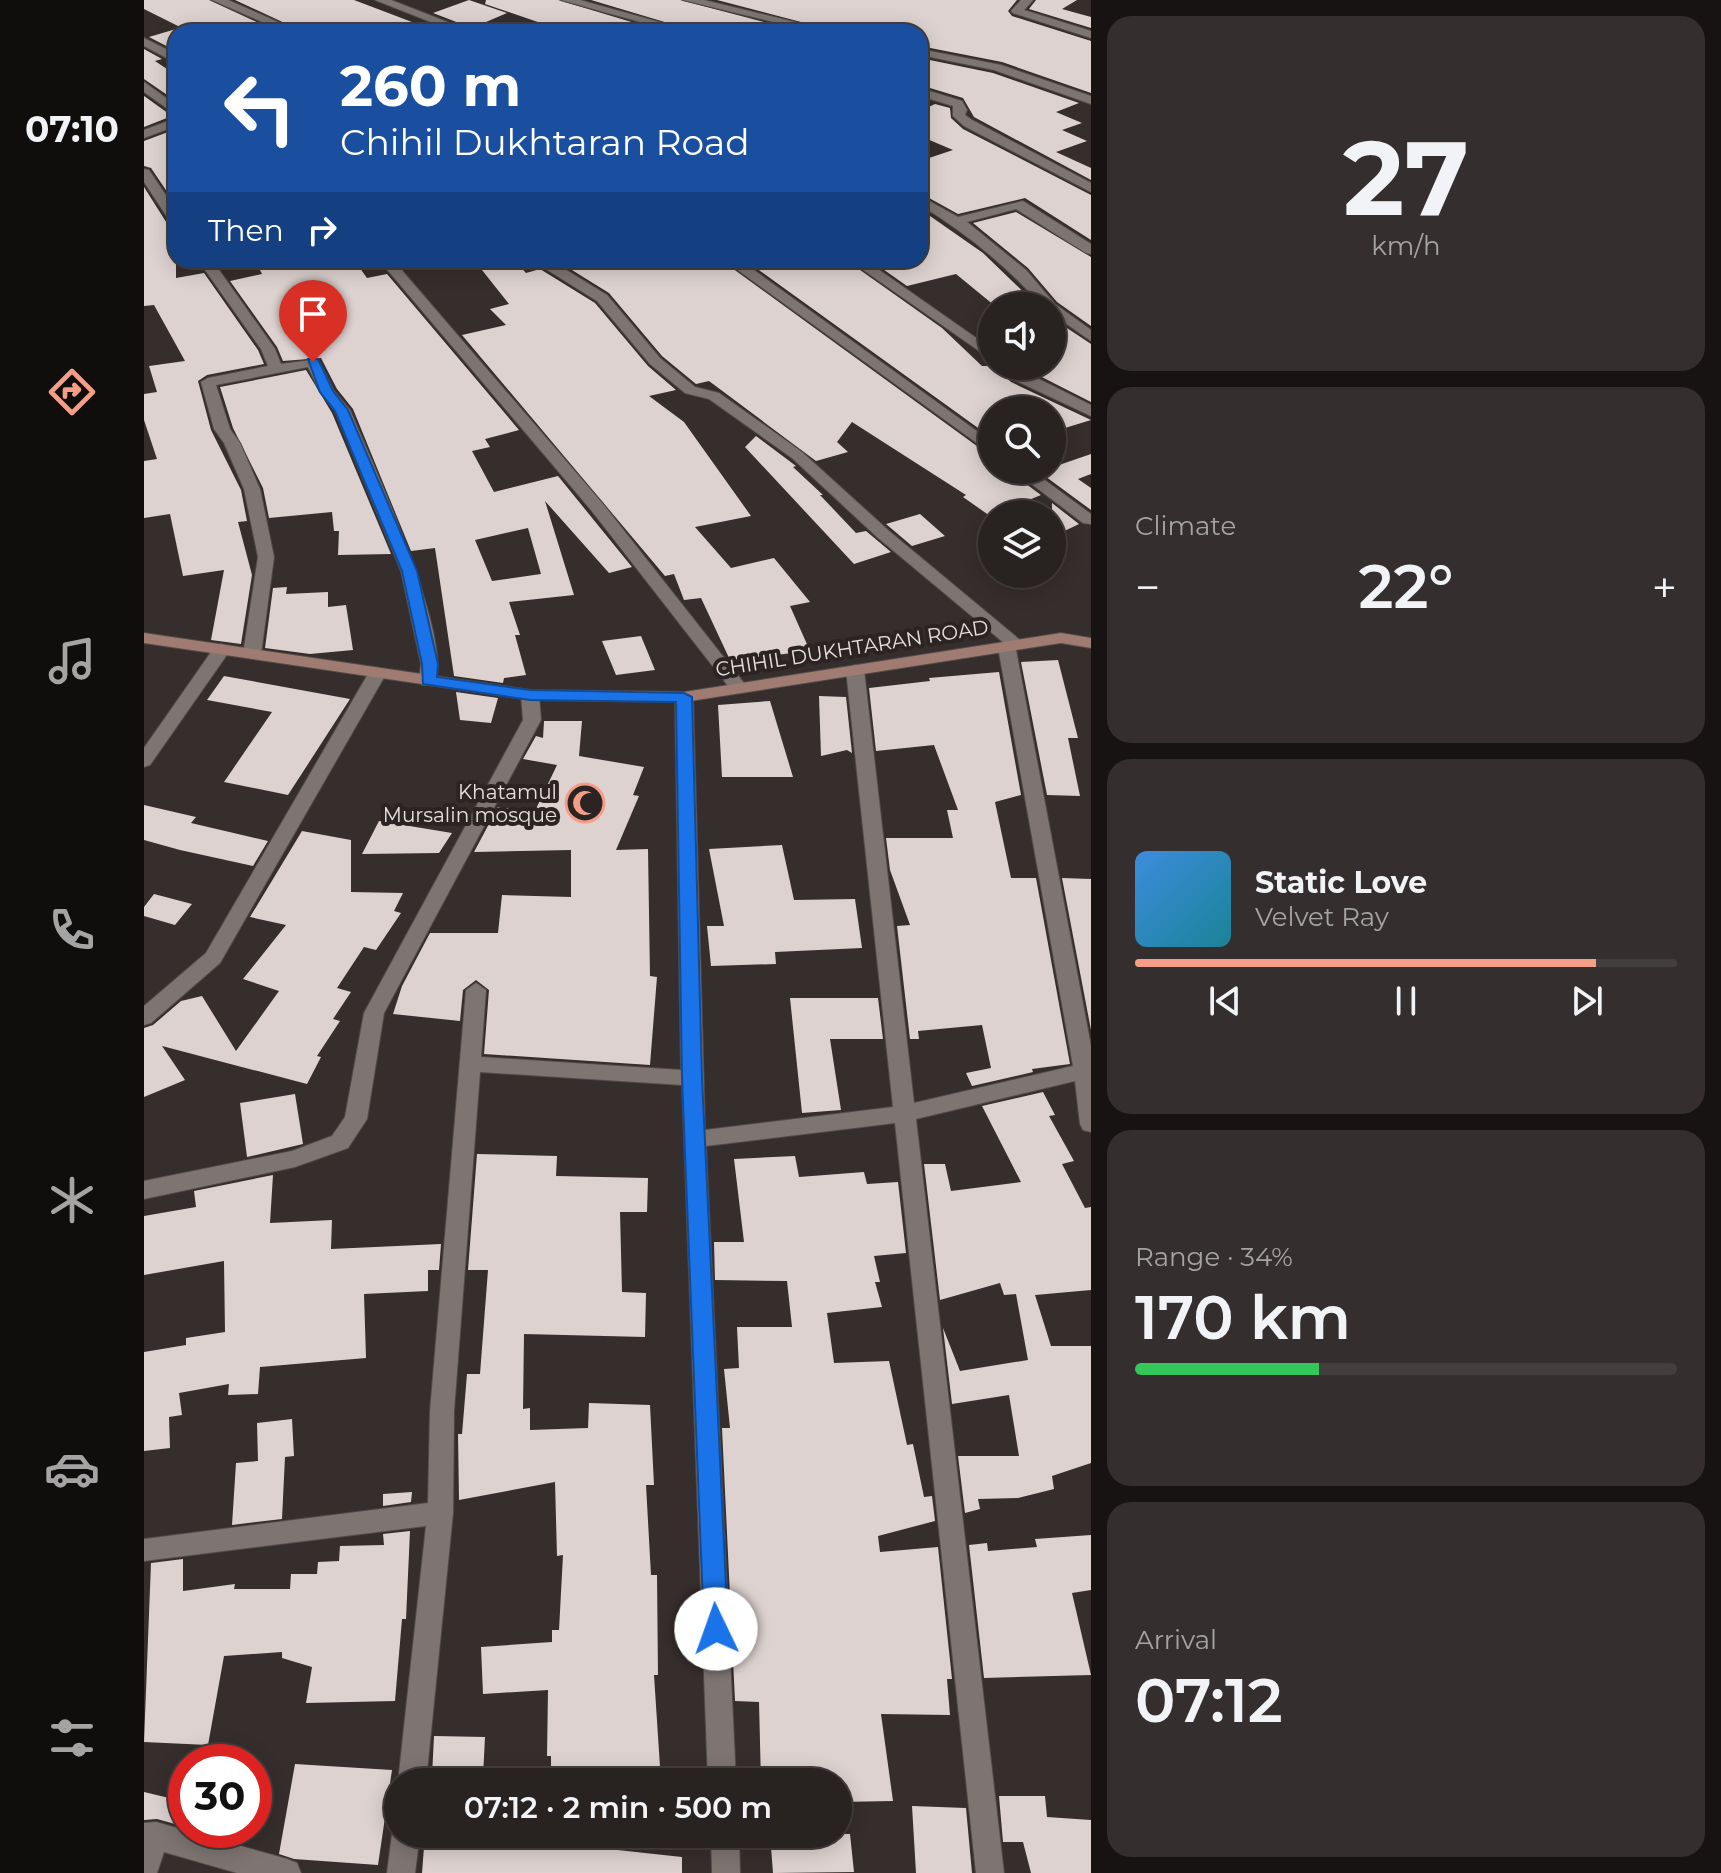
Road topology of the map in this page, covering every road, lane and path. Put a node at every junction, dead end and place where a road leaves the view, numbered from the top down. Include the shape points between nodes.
1 (218, 0) edge
2 (381, 0) edge
3 (567, 0) edge
4 (689, 0) edge
5 (1027, 0) edge
6 (276, 24) edge
7 (446, 24) edge
8 (658, 24) edge
9 (795, 24) edge
10 (1091, 35) edge
11 (144, 41) edge
12 (168, 54) edge
13 (928, 54) edge
14 (144, 86) edge
15 (928, 95) edge
16 (1091, 100) edge
17 (168, 105) edge
18 (168, 125) edge
19 (144, 134) edge
20 (144, 173) edge
21 (1091, 188) edge
22 (928, 205) edge
23 (168, 208) edge
24 (957, 221) junction
25 (1091, 250) edge
26 (211, 268) edge
27 (393, 268) edge
28 (554, 268) edge
29 (742, 268) edge
30 (867, 268) edge
31 (1038, 292) edge
32 (1066, 318) edge
33 (1091, 337) edge
34 (978, 346) edge
35 (276, 369) junction
36 (1025, 380) edge
37 (1091, 411) edge
38 (978, 439) edge
39 (1040, 484) edge
40 (1089, 520) edge
41 (144, 638) edge
42 (1091, 643) edge
43 (1012, 646) junction
44 (222, 649) junction
45 (252, 654) junction
46 (855, 670) junction
47 (377, 674) junction
48 (428, 681) junction
49 (738, 687) junction
50 (530, 695) junction
51 (684, 697) junction
52 (144, 761) edge
53 (476, 990) dead end
54 (144, 1018) edge
55 (469, 1064) junction
56 (1085, 1071) junction
57 (692, 1078) junction
58 (1090, 1112) edge
59 (903, 1114) junction
60 (695, 1139) junction
61 (144, 1190) edge
62 (440, 1513) junction
63 (144, 1550) edge
64 (413, 1768) edge
65 (721, 1768) edge
66 (150, 1837) edge
67 (404, 1848) edge
68 (725, 1848) edge
69 (144, 1869) edge
70 (287, 1873) edge
71 (401, 1873) edge
72 (726, 1873) edge
73 (990, 1873) edge

1 - 6 street
2 - 7 street
3 - 8 street
4 - 9 street
5 - 10 street via 1017,11
11 - 12 street
13 - 16 street via 997,67
14 - 17 street
15 - 21 street via 958,104 959,116 968,123
18 - 19 street
20 - 23 street
22 - 24 street
24 - 25 street via 1018,204
24 - 31 street
26 - 35 street via 268,349
27 - 49 street via 597,507
28 - 43 street via 602,298 655,361 690,390 714,396 797,455
29 - 38 street
30 - 34 street
32 - 33 street
35 - 45 street via 208,382 222,429 252,489 266,557
35 - 48 street via 313,362 342,410 409,571 430,664
36 - 37 street
39 - 40 street
41 - 44 street, CHIHIL DUKHTARAN ROAD
42 - 43 street, CHIHIL DUKHTARAN ROAD via 1061,638
43 - 46 street, CHIHIL DUKHTARAN ROAD
43 - 56 street
44 - 45 street, CHIHIL DUKHTARAN ROAD
44 - 52 street
45 - 47 street, CHIHIL DUKHTARAN ROAD
46 - 49 street, CHIHIL DUKHTARAN ROAD
46 - 59 street
47 - 48 street, CHIHIL DUKHTARAN ROAD
47 - 54 street via 213,958
48 - 50 street, CHIHIL DUKHTARAN ROAD
49 - 51 street, CHIHIL DUKHTARAN ROAD
50 - 51 street, CHIHIL DUKHTARAN ROAD
50 - 61 street via 532,720 374,1013 356,1119 340,1142 295,1159
51 - 57 street
53 - 55 street
55 - 57 street
55 - 62 street via 442,1411
56 - 58 street
56 - 59 street
57 - 60 street
59 - 60 street
59 - 73 street
60 - 65 street
62 - 63 street
62 - 64 street
66 - 69 street
66 - 70 street
67 - 71 street
68 - 72 street

